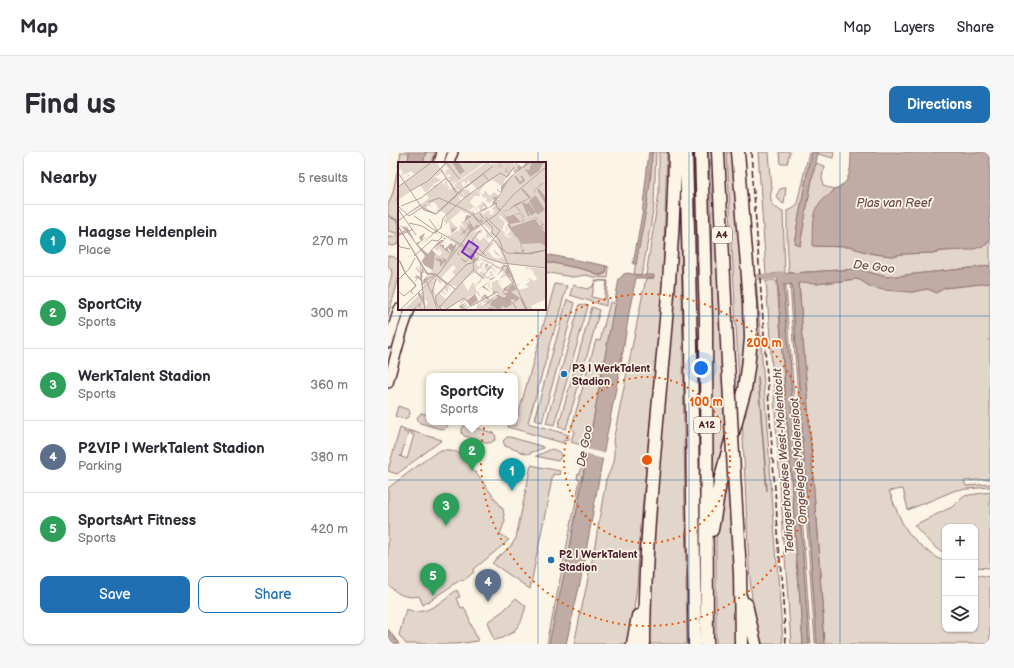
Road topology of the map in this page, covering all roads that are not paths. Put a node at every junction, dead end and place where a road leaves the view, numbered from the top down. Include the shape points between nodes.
1 (442, 152) edge
2 (453, 152) edge
3 (676, 152) edge
4 (686, 152) edge
5 (701, 152) edge
6 (718, 152) edge
7 (738, 152) edge
8 (439, 162) edge
9 (449, 162) edge
10 (399, 310) edge
11 (410, 310) edge
12 (388, 343) edge
13 (388, 383) edge
14 (648, 544) junction
15 (740, 572) junction
16 (706, 579) junction
17 (633, 644) edge
18 (644, 644) edge
19 (695, 644) edge
20 (707, 644) edge
21 (741, 644) edge
22 (755, 644) edge

1 - 8 main road
2 - 9 main road
3 - 14 highway via 672,248
4 - 19 highway, A12
5 - 16 highway, A12 via 706,339
6 - 15 highway, A4, bridge
7 - 16 highway, A12 via 750,309 750,345 745,389 719,486
10 - 12 main road
11 - 13 main road
14 - 17 highway
14 - 18 highway
15 - 21 highway, A4
15 - 22 highway, A4
16 - 20 highway, A12

